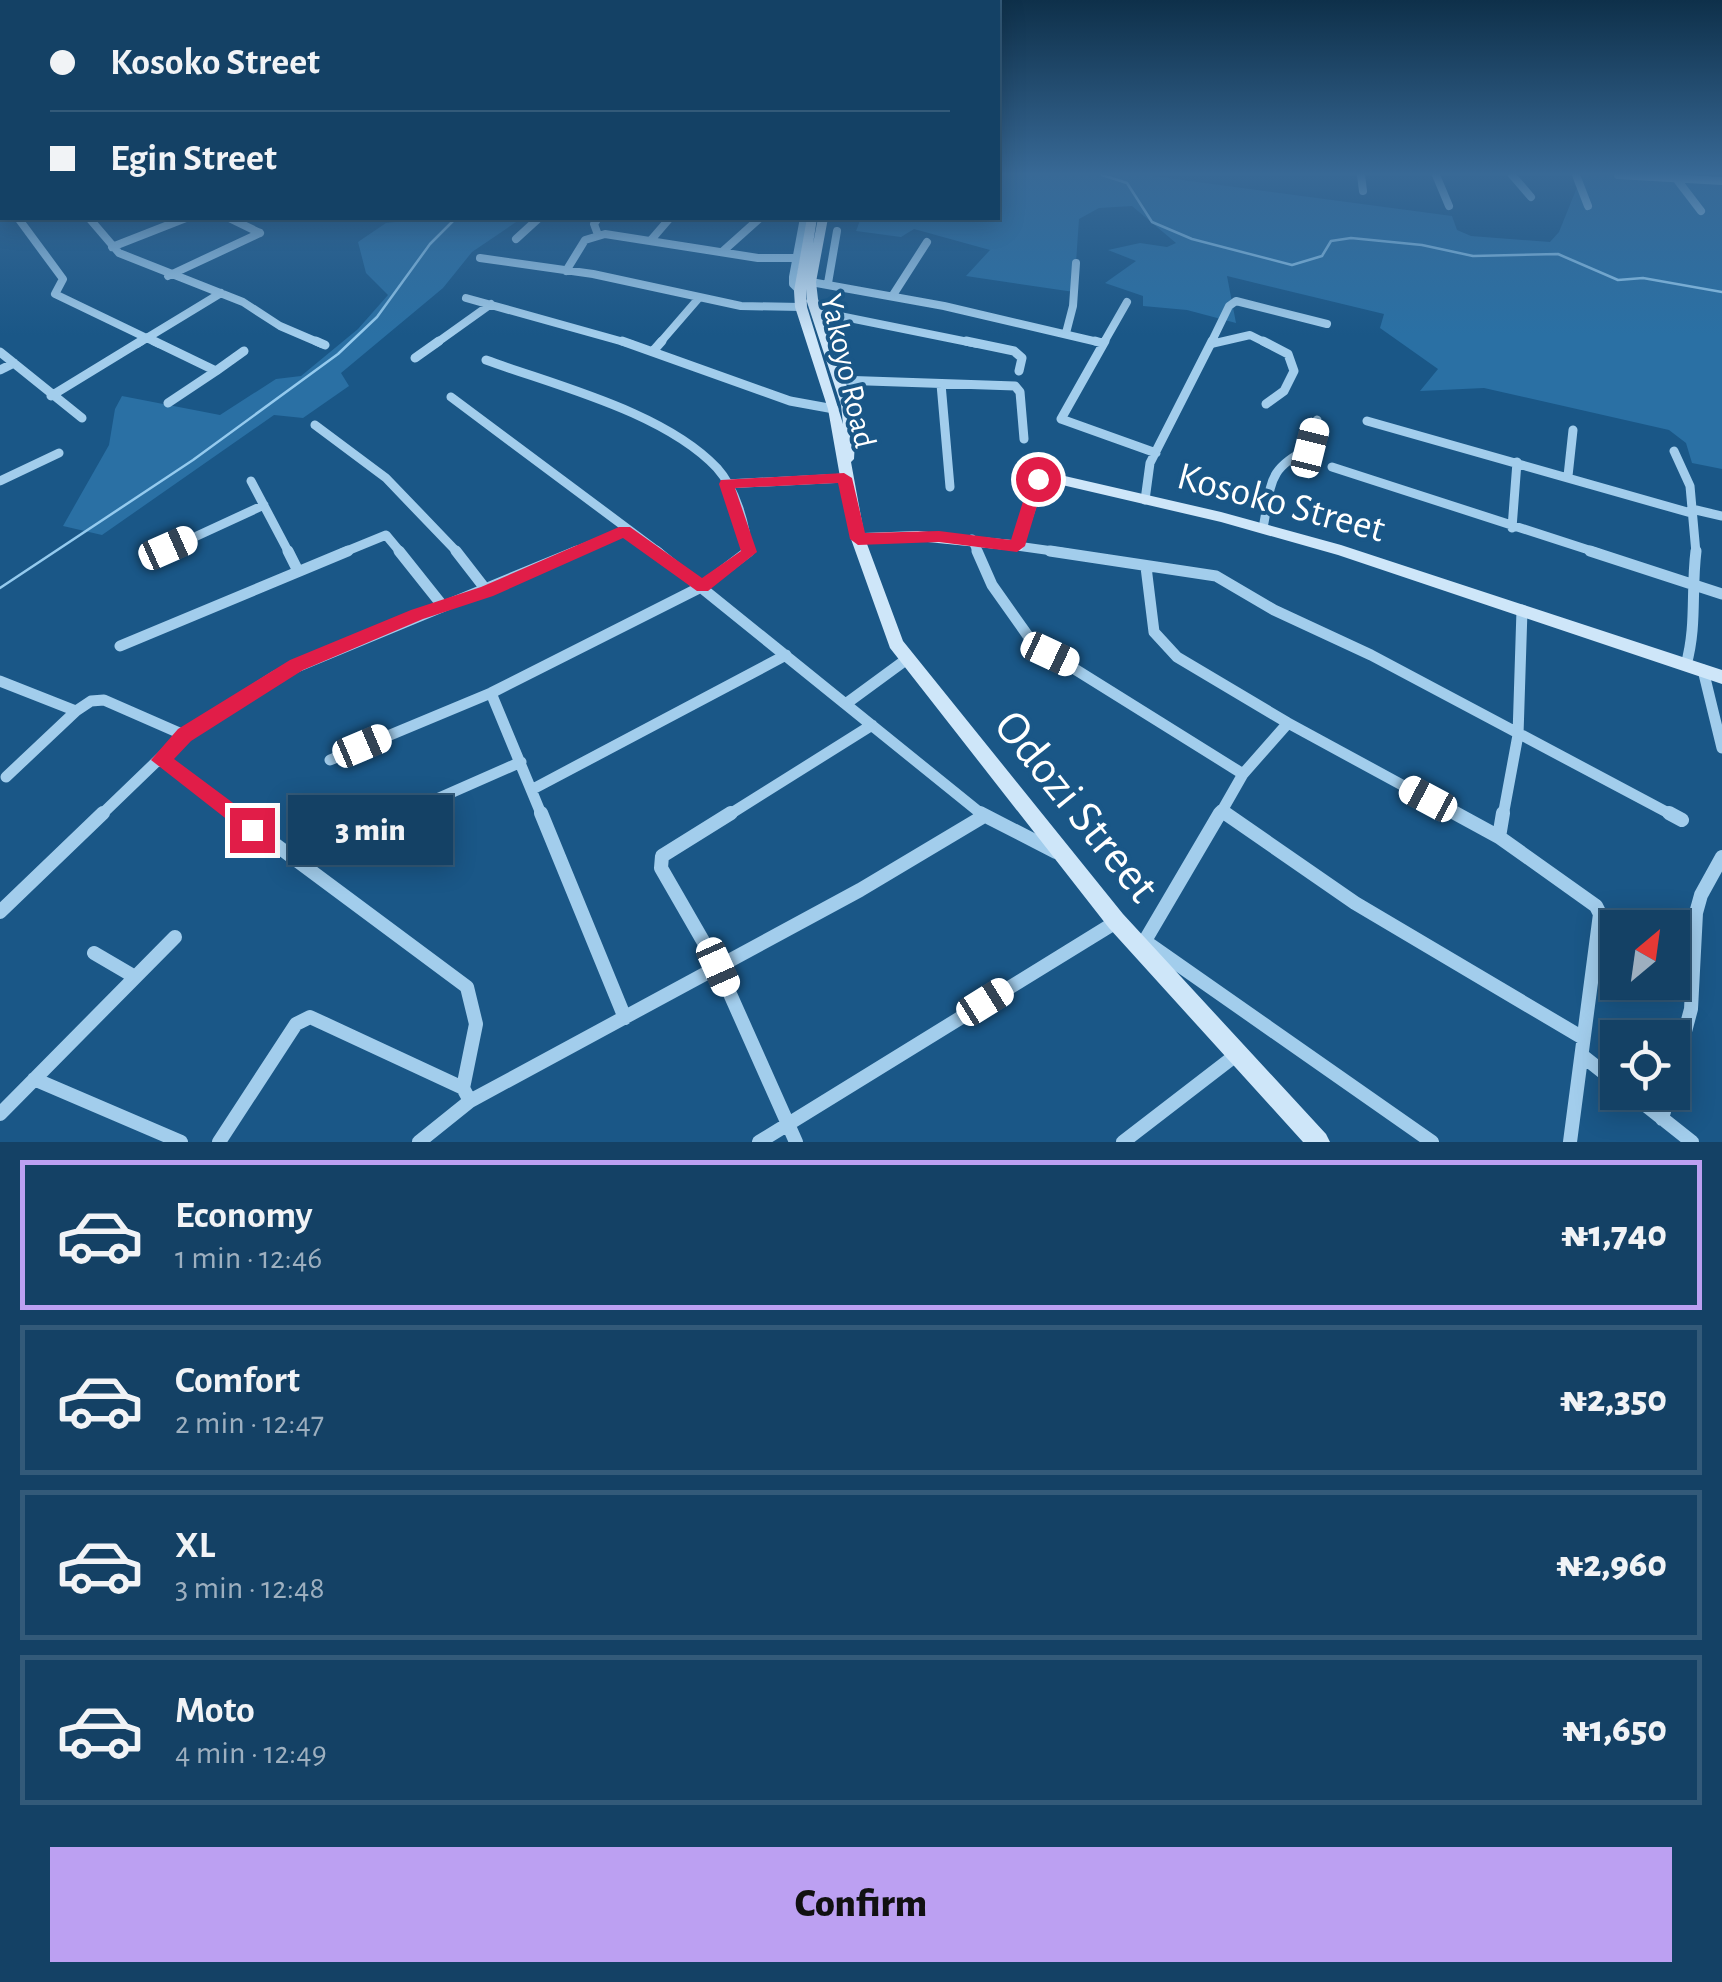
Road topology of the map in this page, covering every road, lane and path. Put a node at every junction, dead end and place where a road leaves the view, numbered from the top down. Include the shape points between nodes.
1 (26, 228) edge
2 (97, 228) edge
3 (159, 228) edge
4 (249, 228) edge
5 (528, 228) edge
6 (596, 228) edge
7 (661, 228) edge
8 (748, 228) edge
9 (802, 228) edge
10 (813, 228) edge
11 (819, 228) edge
12 (836, 230) dead end
13 (598, 235) junction
14 (516, 239) dead end
15 (814, 239) junction
16 (651, 240) junction
17 (927, 242) dead end
18 (112, 246) junction
19 (722, 252) junction
20 (480, 258) dead end
21 (796, 258) junction
22 (1076, 263) dead end
23 (566, 271) junction
24 (168, 276) junction
25 (828, 284) junction
26 (805, 286) junction
27 (221, 293) junction
28 (892, 296) junction
29 (466, 298) dead end
30 (698, 299) junction
31 (1127, 302) dead end
32 (491, 304) junction
33 (808, 309) junction
34 (1327, 324) dead end
35 (1066, 332) junction
36 (145, 338) junction
37 (1212, 340) junction
38 (1102, 343) junction
39 (325, 345) dead end
40 (654, 350) junction
41 (244, 351) dead end
42 (0, 352) edge
43 (415, 358) dead end
44 (486, 360) dead end
45 (14, 363) junction
46 (0, 370) edge
47 (216, 371) junction
48 (1019, 371) dead end
49 (839, 380) junction
50 (941, 384) junction
51 (51, 396) junction
52 (451, 397) dead end
53 (168, 403) dead end
54 (1266, 404) dead end
55 (834, 410) junction
56 (82, 418) dead end
57 (1317, 420) dead end
58 (1367, 421) dead end
59 (315, 425) dead end
60 (1573, 430) dead end
61 (1024, 439) dead end
62 (1674, 452) dead end
63 (59, 453) dead end
64 (1156, 453) junction
65 (1517, 462) junction
66 (1027, 464) dead end
67 (1332, 467) dead end
68 (1568, 476) junction
69 (844, 478) junction
70 (1038, 479) junction
71 (0, 481) edge
72 (251, 481) dead end
73 (726, 484) junction
74 (950, 487) dead end
75 (1145, 500) junction
76 (264, 505) junction
77 (1691, 513) junction
78 (1722, 516) edge
79 (1263, 528) junction
80 (1512, 528) junction
81 (625, 531) junction
82 (858, 539) junction
83 (972, 539) junction
84 (1017, 546) junction
85 (157, 554) dead end
86 (1146, 567) junction
87 (298, 570) junction
88 (1692, 584) junction
89 (702, 586) junction
90 (487, 592) junction
91 (1722, 594) edge
92 (442, 605) junction
93 (1522, 610) junction
94 (120, 646) dead end
95 (786, 655) junction
96 (907, 659) junction
97 (1695, 668) junction
98 (1722, 677) edge
99 (0, 681) edge
100 (491, 693) junction
101 (847, 703) junction
102 (76, 712) junction
103 (1288, 723) junction
104 (872, 725) junction
105 (184, 735) junction
106 (1518, 735) junction
107 (1722, 748) edge
108 (161, 760) junction
109 (330, 760) dead end
110 (521, 762) junction
111 (1243, 774) junction
112 (6, 777) dead end
113 (532, 788) junction
114 (1221, 810) junction
115 (405, 812) dead end
116 (984, 816) junction
117 (1682, 820) dead end
118 (1499, 837) junction
119 (1064, 857) junction
120 (1722, 857) edge
121 (0, 912) edge
122 (1116, 921) junction
123 (176, 937) dead end
124 (1144, 947) junction
125 (94, 953) dead end
126 (718, 967) junction
127 (135, 977) junction
128 (625, 1018) junction
129 (1689, 1020) edge
130 (1583, 1038) junction
131 (1236, 1054) junction
132 (1584, 1057) junction
133 (1600, 1070) edge
134 (34, 1078) junction
135 (467, 1094) junction
136 (1651, 1110) edge
137 (1664, 1110) edge
138 (0, 1114) edge
139 (1662, 1119) junction
140 (788, 1124) junction
141 (181, 1142) edge
142 (219, 1142) edge
143 (419, 1142) edge
144 (759, 1142) edge
145 (796, 1142) edge
146 (1124, 1142) edge
147 (1318, 1142) edge
148 (1432, 1142) edge
149 (1570, 1142) edge
150 (1692, 1142) edge

1 - 36 street via 64,280 55,294
2 - 18 street
3 - 18 street
4 - 24 street via 260,234
5 - 14 street
6 - 13 street
7 - 16 street
8 - 19 street
9 - 21 street
10 - 15 main road, Yakoyo Road
11 - 15 main road
12 - 25 street
13 - 16 street
13 - 23 street via 585,240
15 - 26 main road, Yakoyo Road
16 - 19 street
17 - 28 street
18 - 24 street
19 - 21 street
20 - 23 street
21 - 26 street via 792,284
22 - 35 street
23 - 30 street
24 - 27 street
25 - 26 street
25 - 28 street
26 - 33 main road, Yakoyo Road
27 - 36 street
27 - 39 street
28 - 35 street
29 - 32 street
30 - 33 street
30 - 40 street
31 - 38 street
32 - 40 street
32 - 43 street
33 - 48 street via 1014,351 1022,358
33 - 49 main road via 829,343
33 - 55 main road, Yakoyo Road
34 - 37 street via 1236,302
35 - 38 street
36 - 47 street
36 - 51 street
37 - 54 street via 1250,335 1288,354 1294,371 1284,391
37 - 64 street
38 - 64 street via 1061,419
40 - 55 street via 790,401
41 - 47 street
42 - 45 street
44 - 73 street via 648,423 716,466
45 - 46 street
45 - 51 street
47 - 53 street
49 - 50 street
49 - 69 main road via 850,422
50 - 61 street via 1018,388
50 - 74 street
51 - 56 street
52 - 81 street
55 - 69 main road, Yakoyo Road
57 - 79 street via 1310,448 1274,474
58 - 65 street
59 - 90 street via 345,444 456,546
60 - 68 street
62 - 77 street via 1690,486
63 - 71 street
64 - 75 street
65 - 68 street
65 - 80 street
66 - 70 street
67 - 80 street
68 - 77 street
69 - 73 street
69 - 82 main road, Odozi Street
70 - 75 main road, Kosoko Street
70 - 84 main road
72 - 76 street
73 - 89 street via 750,552
75 - 79 main road, Kosoko Street
76 - 85 street
76 - 87 street
77 - 78 street
77 - 88 street
79 - 93 main road, Kosoko Street
80 - 88 street
81 - 89 street
81 - 90 street
82 - 83 main road
82 - 96 main road, Odozi Street
83 - 84 main road
83 - 111 street via 992,586 1033,643
84 - 86 street
86 - 103 street via 1154,632 1167,649
86 - 106 street via 1224,579
87 - 92 street via 386,535
87 - 94 street
88 - 91 street
88 - 97 street
89 - 95 street
89 - 100 street
90 - 92 street
92 - 105 street via 296,665
93 - 97 main road, Kosoko Street
93 - 106 street
95 - 101 street
95 - 113 street
96 - 101 street
96 - 119 main road, Odozi Street
97 - 98 main road, Kosoko Street
97 - 107 street
99 - 102 street
100 - 109 street
100 - 110 street
101 - 104 street
102 - 105 street via 104,700
102 - 112 street
103 - 111 street
103 - 118 street
104 - 116 street
104 - 126 street via 662,856 661,868
105 - 108 street
106 - 117 street
106 - 118 street
108 - 121 street
108 - 135 street via 467,986 477,1030
110 - 113 street
110 - 115 street
111 - 114 street
113 - 128 street
114 - 124 street
114 - 130 street via 1356,903
116 - 119 street
116 - 126 street
118 - 130 street via 1582,892 1600,914
119 - 122 main road, Odozi Street
120 - 129 street via 1696,913
122 - 124 main road, Odozi Street
122 - 140 street
123 - 127 street
124 - 131 main road, Odozi Street
124 - 148 street
125 - 127 street
126 - 128 street
126 - 140 street
127 - 134 street
128 - 135 street
130 - 132 street
131 - 146 street
131 - 147 main road, Odozi Street
132 - 133 street
132 - 149 street
134 - 138 street
134 - 141 street
135 - 142 street via 302,1018
135 - 143 street
136 - 139 street
137 - 139 street
139 - 150 street
140 - 144 street
140 - 145 street

